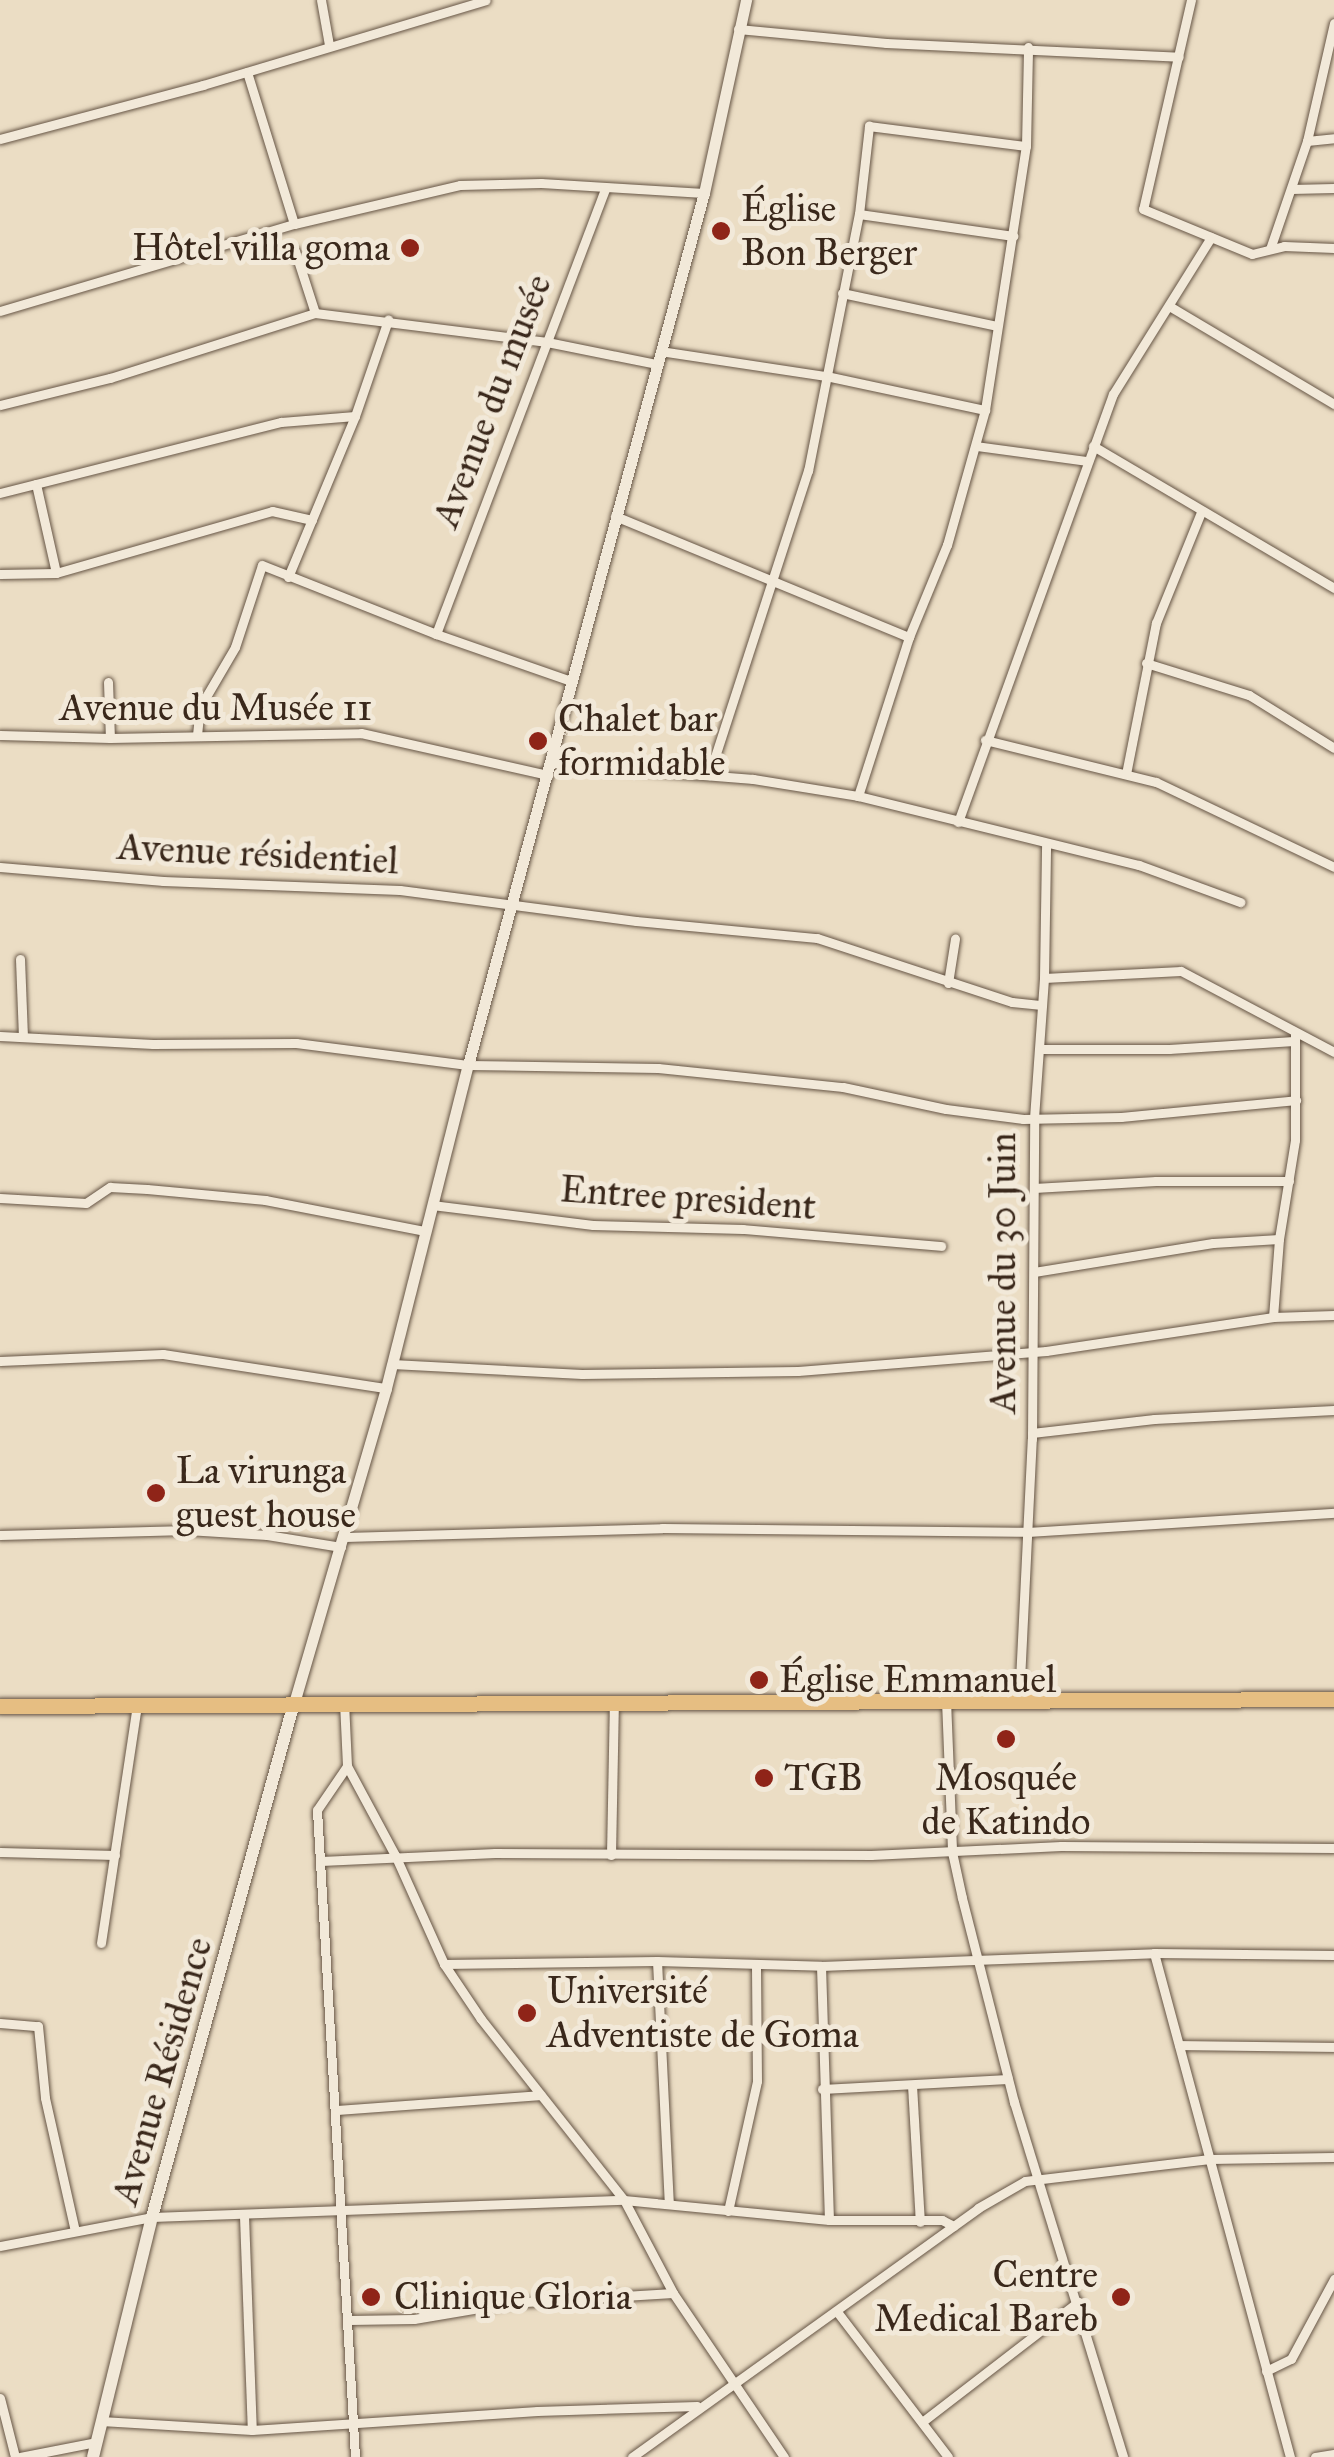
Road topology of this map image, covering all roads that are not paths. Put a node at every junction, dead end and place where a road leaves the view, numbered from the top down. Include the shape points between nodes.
1 (321, 0) edge
2 (486, 0) edge
3 (746, 0) edge
4 (1191, 0) edge
5 (1334, 28) edge
6 (738, 30) junction
7 (329, 45) junction
8 (1028, 47) junction
9 (1178, 56) junction
10 (247, 72) junction
11 (1334, 138) edge
12 (0, 139) edge
13 (1307, 142) junction
14 (1026, 146) junction
15 (1334, 188) edge
16 (605, 189) junction
17 (1291, 190) junction
18 (704, 193) junction
19 (859, 214) junction
20 (294, 224) junction
21 (1013, 236) junction
22 (1211, 236) junction
23 (295, 250) dead end
24 (1270, 250) junction
25 (1332, 250) edge
26 (842, 293) junction
27 (1168, 306) junction
28 (0, 310) edge
29 (316, 313) junction
30 (388, 320) junction
31 (997, 326) junction
32 (547, 342) junction
33 (658, 357) junction
34 (826, 376) junction
35 (1334, 404) edge
36 (0, 405) edge
37 (985, 410) junction
38 (354, 416) junction
39 (976, 446) junction
40 (1093, 446) junction
41 (1088, 462) junction
42 (36, 484) junction
43 (0, 494) edge
44 (1201, 512) junction
45 (616, 516) junction
46 (312, 520) junction
47 (0, 574) edge
48 (56, 574) junction
49 (288, 577) junction
50 (770, 582) junction
51 (1334, 588) edge
52 (436, 634) junction
53 (910, 637) junction
54 (1146, 663) junction
55 (571, 681) junction
56 (108, 682) dead end
57 (0, 735) edge
58 (196, 735) junction
59 (110, 738) junction
60 (985, 740) junction
61 (1334, 748) edge
62 (550, 769) junction
63 (1126, 774) junction
64 (709, 775) junction
65 (858, 796) junction
66 (958, 822) junction
67 (1046, 844) junction
68 (1334, 866) edge
69 (0, 867) edge
70 (1240, 902) dead end
71 (512, 907) junction
72 (955, 940) dead end
73 (20, 959) dead end
74 (1044, 978) junction
75 (948, 983) junction
76 (1042, 1004) junction
77 (0, 1036) edge
78 (23, 1036) junction
79 (1294, 1037) junction
80 (1040, 1049) junction
81 (1334, 1052) edge
82 (468, 1065) junction
83 (1296, 1100) junction
84 (1034, 1118) junction
85 (1289, 1181) junction
86 (1034, 1188) junction
87 (0, 1198) edge
88 (432, 1205) junction
89 (424, 1231) junction
90 (1279, 1239) junction
91 (941, 1246) dead end
92 (1034, 1272) junction
93 (1334, 1315) edge
94 (1273, 1318) junction
95 (1032, 1352) junction
96 (0, 1361) edge
97 (392, 1364) junction
98 (386, 1388) junction
99 (1334, 1410) edge
100 (1032, 1433) junction
101 (1334, 1512) edge
102 (1028, 1532) junction
103 (0, 1536) edge
104 (343, 1542) junction
105 (1334, 1699) edge
106 (946, 1700) junction
107 (294, 1702) junction
108 (344, 1702) junction
109 (1020, 1702) junction
110 (614, 1705) junction
111 (0, 1706) edge
112 (137, 1706) junction
113 (347, 1766) junction
114 (1334, 1848) edge
115 (0, 1852) edge
116 (952, 1852) junction
117 (115, 1855) junction
118 (396, 1855) junction
119 (610, 1855) junction
120 (321, 1860) junction
121 (101, 1942) dead end
122 (1154, 1953) junction
123 (1334, 1955) edge
124 (979, 1959) junction
125 (656, 1961) junction
126 (444, 1964) junction
127 (756, 1964) junction
128 (821, 1966) junction
129 (0, 2022) edge
130 (1179, 2045) junction
131 (1334, 2047) edge
132 (1008, 2078) junction
133 (912, 2085) junction
134 (822, 2089) junction
135 (540, 2095) junction
136 (338, 2110) junction
137 (1334, 2157) edge
138 (1210, 2159) junction
139 (1040, 2176) junction
140 (624, 2200) junction
141 (669, 2203) junction
142 (728, 2211) junction
143 (342, 2212) junction
144 (244, 2216) junction
145 (152, 2217) junction
146 (829, 2220) junction
147 (920, 2222) junction
148 (954, 2226) junction
149 (75, 2231) junction
150 (0, 2246) edge
151 (1334, 2279) edge
152 (673, 2294) junction
153 (1078, 2302) junction
154 (838, 2312) junction
155 (348, 2320) junction
156 (1266, 2371) junction
157 (735, 2382) junction
158 (0, 2398) edge
159 (698, 2406) junction
160 (101, 2421) junction
161 (922, 2422) junction
162 (352, 2426) junction
163 (252, 2430) junction
164 (96, 2442) junction
165 (643, 2448) junction
166 (1334, 2454) edge
167 (18, 2457) edge
168 (93, 2457) edge
169 (355, 2457) edge
170 (632, 2457) edge
171 (651, 2457) edge
172 (784, 2457) edge
173 (948, 2457) edge
174 (1124, 2457) edge
175 (1290, 2457) edge
176 (1315, 2457) edge

1 - 7 street
2 - 7 street
3 - 6 street
4 - 9 street
5 - 13 street
6 - 8 street
6 - 18 street
7 - 10 street
8 - 9 street
8 - 14 street
9 - 22 street via 1142,206
10 - 12 street
10 - 20 street
11 - 13 street
13 - 17 street
14 - 19 street via 870,125
14 - 21 street
15 - 17 street
16 - 18 street
16 - 20 street via 460,186
16 - 32 street, Avenue du musée
17 - 24 street
18 - 33 street
19 - 21 street
19 - 26 street
20 - 28 street
21 - 31 street
22 - 24 street via 1252,254
22 - 27 street
23 - 29 street
24 - 25 street
26 - 31 street
26 - 34 street
27 - 35 street
27 - 40 street via 1113,394
29 - 30 street
29 - 36 street
30 - 32 street
30 - 38 street
31 - 37 street
32 - 33 street
32 - 52 street, Avenue du musée
33 - 34 street
33 - 45 street
34 - 37 street
34 - 50 street via 808,471
37 - 39 street
38 - 42 street via 282,422
38 - 46 street
39 - 41 street
39 - 53 street via 936,580
40 - 41 street
40 - 44 street
41 - 60 street
42 - 43 street
42 - 48 street
44 - 51 street
44 - 54 street
45 - 50 street
45 - 55 street
46 - 48 street via 272,511
46 - 49 street
47 - 48 street
49 - 52 street
49 - 58 street via 260,567 235,648 200,707
50 - 53 street
50 - 64 street
52 - 55 street
53 - 65 street
54 - 61 street via 1249,695
54 - 63 street
55 - 62 street
56 - 59 street
57 - 59 street, Avenue du Musée 11
58 - 59 street, Avenue du Musée 11
58 - 62 street, Avenue du Musée 11 via 361,733
60 - 63 street
60 - 66 street
62 - 64 street, Avenue du Musée 11
62 - 71 street
63 - 68 street via 1189,795
64 - 65 street, Avenue du Musée 11
65 - 66 street, Avenue du Musée 11
66 - 67 street, Avenue du Musée 11
67 - 70 street, Avenue du Musée 11 via 1152,869
67 - 74 street, Avenue du 30 Juin
69 - 71 street, Avenue résidentiel via 400,890
71 - 75 street, Avenue résidentiel via 818,938
71 - 82 street
72 - 75 street
73 - 78 street
74 - 76 street, Avenue du 30 Juin
74 - 79 street via 1180,971
75 - 76 street, Avenue résidentiel
76 - 80 street, Avenue du 30 Juin
77 - 78 street
78 - 82 street via 296,1043
79 - 80 street via 1168,1050
79 - 81 street
79 - 83 street
80 - 84 street, Avenue du 30 Juin
82 - 84 street via 708,1072
82 - 88 street
83 - 84 street
83 - 85 street
84 - 86 street, Avenue du 30 Juin
85 - 86 street
85 - 90 street
86 - 92 street, Avenue du 30 Juin
87 - 89 street via 86,1203 110,1186 265,1200
88 - 89 street
88 - 91 street, Entree president via 592,1225 742,1229
89 - 97 street
90 - 92 street
90 - 94 street
92 - 95 street, Avenue du 30 Juin
93 - 94 street
94 - 95 street
95 - 97 street via 798,1370 582,1374
95 - 100 street, Avenue du 30 Juin
96 - 98 street via 163,1354
97 - 98 street
98 - 104 street
99 - 100 street
100 - 102 street, Avenue du 30 Juin
101 - 102 street
102 - 104 street via 662,1528
102 - 109 street, Avenue du 30 Juin
103 - 104 street via 203,1530
104 - 107 street
105 - 109 highway
106 - 109 highway
106 - 110 highway
106 - 116 street
107 - 108 highway
107 - 112 highway
107 - 145 main road, Avenue Résidence
108 - 110 highway
108 - 113 street
110 - 119 street
111 - 112 highway
112 - 117 street
113 - 118 street
113 - 120 street via 318,1810
114 - 116 street
115 - 117 street
116 - 119 street
116 - 124 street
117 - 121 street
118 - 119 street
118 - 120 street
118 - 126 street
120 - 136 street
122 - 123 street
122 - 124 street
122 - 130 street
124 - 128 street
124 - 132 street
125 - 126 street
125 - 127 street
125 - 141 street
126 - 135 street
127 - 128 street
127 - 142 street via 757,2082
128 - 134 street
129 - 149 street via 38,2026 48,2116
130 - 131 street
130 - 138 street
132 - 133 street
132 - 139 street
133 - 134 street
133 - 147 street
134 - 146 street
135 - 136 street
135 - 140 street
136 - 143 street
137 - 138 street
138 - 139 street
138 - 156 street
139 - 148 street
139 - 153 street
140 - 141 street
140 - 143 street
140 - 152 street
141 - 142 street
142 - 146 street
143 - 144 street
143 - 155 street
144 - 145 street
144 - 163 street
145 - 149 street
145 - 160 main road, Avenue Résidence
146 - 147 street
147 - 148 street
148 - 154 street
149 - 150 street
151 - 156 street via 1291,2358
152 - 155 street
152 - 157 street
153 - 161 street
153 - 174 street
154 - 157 street
154 - 161 street
155 - 162 street
156 - 175 street
157 - 159 street
157 - 172 street
158 - 167 street
159 - 162 street
159 - 165 street
160 - 163 street
160 - 164 main road, Avenue Résidence
161 - 173 street
162 - 163 street
162 - 169 street
164 - 167 street
164 - 168 main road, Avenue Résidence
165 - 170 street
165 - 171 street
166 - 176 street

